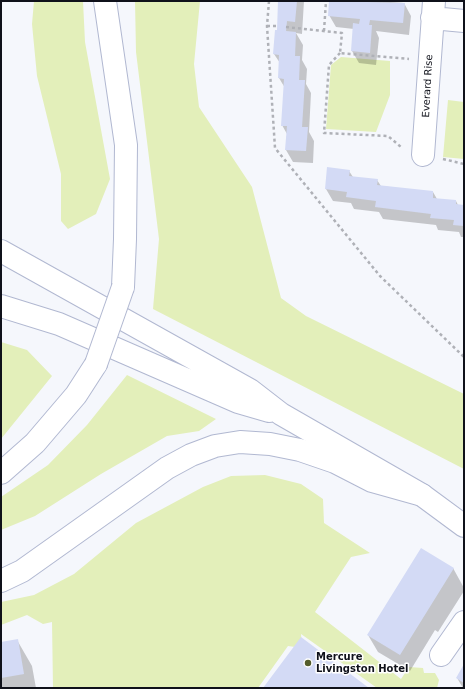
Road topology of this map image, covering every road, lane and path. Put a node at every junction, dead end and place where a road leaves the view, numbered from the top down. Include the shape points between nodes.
1 (105, 1) edge
2 (269, 1) edge
3 (326, 1) edge
4 (433, 10) edge
5 (464, 21) edge
6 (267, 26) junction
7 (277, 26) dead end
8 (286, 26) dead end
9 (324, 31) junction
10 (340, 53) junction
11 (429, 61) junction
12 (424, 155) junction
13 (464, 164) edge
14 (1, 251) edge
15 (1, 306) edge
16 (464, 357) edge
17 (281, 414) junction
18 (1, 473) edge
19 (422, 495) junction
20 (464, 526) edge
21 (1, 580) edge
22 (464, 622) edge
23 (441, 655) dead end

1 - 18 main road, bridge via 126,145 122,287 96,364 76,395 35,443
2 - 6 path
3 - 9 path
4 - 5 main road, Everard Rise
4 - 11 main road, Everard Rise
6 - 7 path
6 - 16 path via 275,148 380,276
8 - 9 path
9 - 10 path via 342,33
10 - 11 path
10 - 12 path via 329,64 324,133 388,136 409,154
11 - 12 main road, Everard Rise
12 - 13 path
14 - 17 main road via 250,390
15 - 17 main road via 59,324 238,402
17 - 19 main road
19 - 20 main road
19 - 21 main road via 372,481 335,462 300,450 240,442 215,446 167,468 22,571
22 - 23 main road

